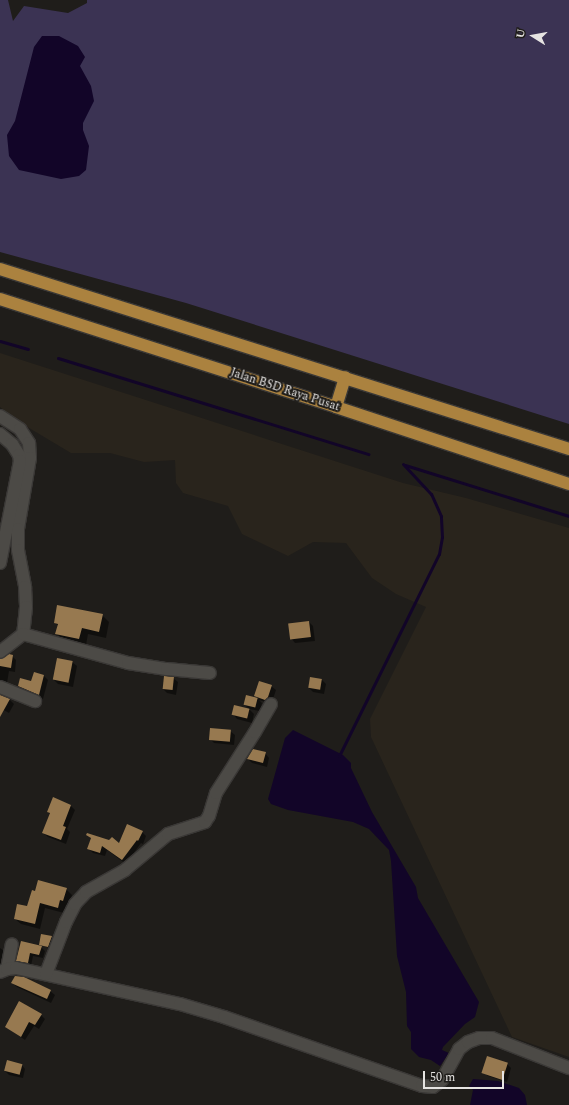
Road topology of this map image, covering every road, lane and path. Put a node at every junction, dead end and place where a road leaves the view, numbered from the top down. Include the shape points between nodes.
1 (0, 269) edge
2 (0, 299) edge
3 (345, 377) junction
4 (336, 407) junction
5 (0, 416) edge
6 (0, 434) edge
7 (569, 449) edge
8 (569, 484) edge
9 (0, 563) edge
10 (23, 634) junction
11 (0, 652) edge
12 (210, 673) dead end
13 (0, 687) edge
14 (35, 701) dead end
15 (271, 704) dead end
16 (12, 944) dead end
17 (4, 970) edge
18 (46, 974) junction
19 (569, 1068) edge

1 - 3 main road
2 - 4 main road, Jalan BSD Raya Pusat
3 - 4 main road
3 - 7 main road
4 - 8 main road, Jalan BSD Raya Pusat
5 - 10 street via 20,430 29,443 30,458 18,529 18,550 26,607
6 - 9 street via 12,444 20,461
10 - 11 street
10 - 12 street via 128,663
13 - 14 street
15 - 18 street via 216,793 205,822 168,834 125,870 86,892 75,904 66,922
16 - 17 street
17 - 18 street via 16,968
18 - 19 street via 224,1016 422,1086 433,1087 442,1080 459,1049 479,1038 492,1038

